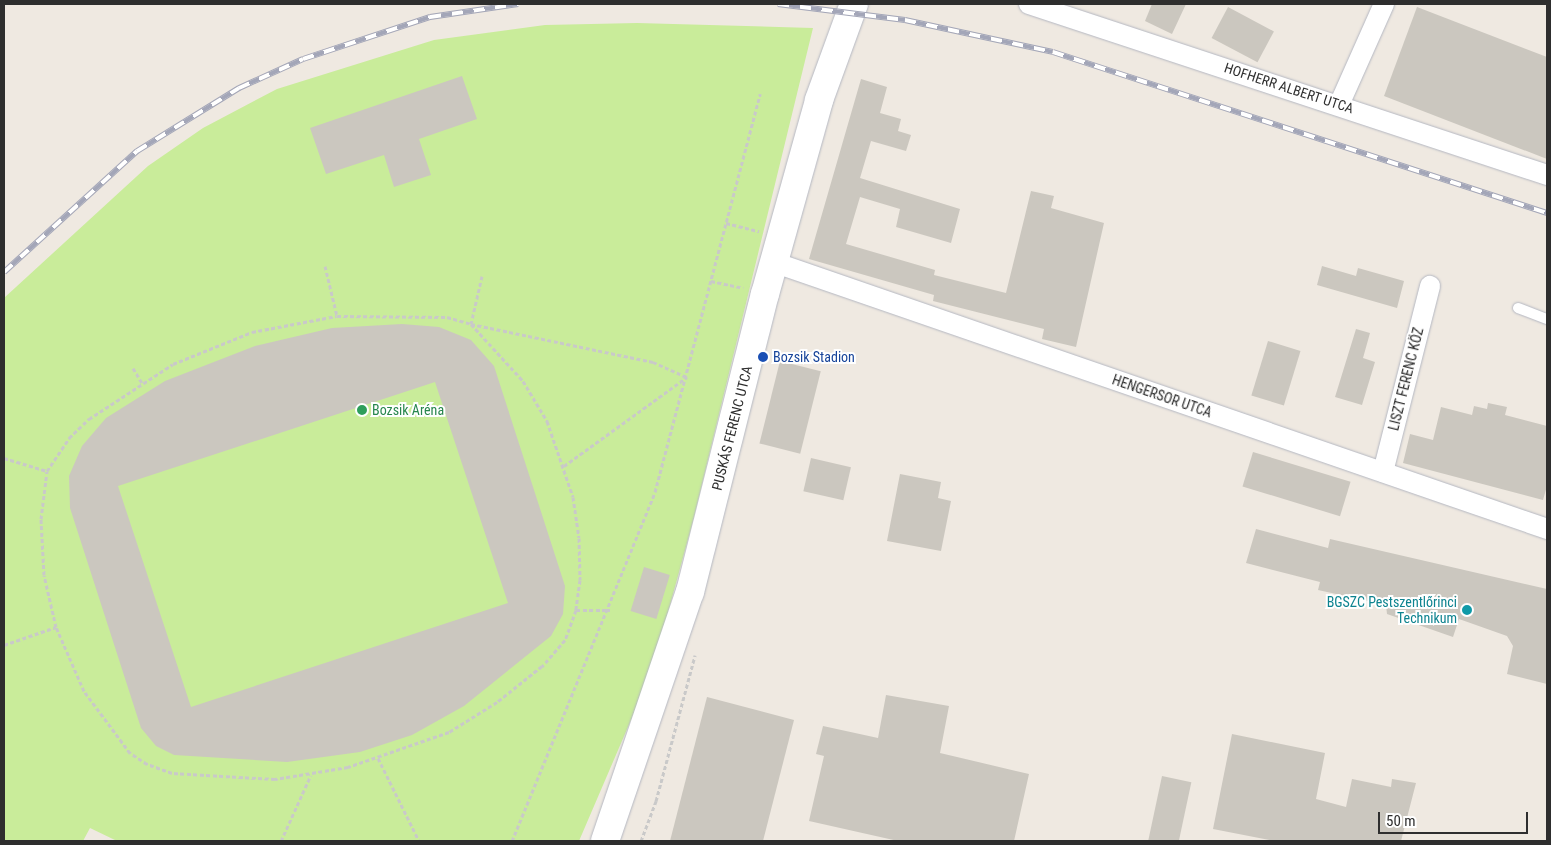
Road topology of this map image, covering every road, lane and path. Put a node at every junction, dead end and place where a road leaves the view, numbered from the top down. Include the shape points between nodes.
1 (1029, 4) edge
2 (1384, 4) edge
3 (852, 8) edge
4 (760, 94) dead end
5 (1339, 105) junction
6 (1547, 174) edge
7 (726, 223) junction
8 (780, 251) junction
9 (325, 266) dead end
10 (482, 276) dead end
11 (712, 281) junction
12 (1430, 286) dead end
13 (766, 294) junction
14 (1518, 308) dead end
15 (337, 316) junction
16 (1547, 318) edge
17 (470, 324) junction
18 (133, 368) dead end
19 (687, 377) junction
20 (142, 383) junction
21 (4, 458) edge
22 (564, 466) junction
23 (47, 472) junction
24 (1383, 472) junction
25 (1547, 529) edge
26 (576, 610) junction
27 (610, 610) junction
28 (56, 627) junction
29 (4, 645) edge
30 (697, 650) dead end
31 (378, 758) junction
32 (311, 775) junction
33 (281, 841) edge
34 (419, 841) edge
35 (512, 841) edge
36 (605, 841) edge
37 (641, 841) edge

1 - 5 street, HOFHERR ALBERT UTCA
2 - 5 street
3 - 8 street, PUSKÁS FERENC UTCA via 819,100
4 - 7 path
5 - 6 street, HOFHERR ALBERT UTCA
7 - 8 path
7 - 11 path
8 - 13 street, PUSKÁS FERENC UTCA
8 - 24 street, HENGERSOR UTCA
9 - 15 path
10 - 17 path
11 - 13 path
11 - 19 path
12 - 24 street, LISZT FERENC KÖZ
13 - 36 street, PUSKÁS FERENC UTCA via 690,592
14 - 16 lane
15 - 17 path via 446,318
15 - 20 path via 252,332 173,364
17 - 19 path via 653,362
17 - 22 path via 524,382 547,421
18 - 20 path
19 - 22 path
19 - 27 path via 656,492
20 - 23 path via 69,438
21 - 23 path
22 - 26 path via 580,538
23 - 28 path via 41,519 42,547 44,575
24 - 25 street, HENGERSOR UTCA
26 - 27 path
26 - 31 path via 565,640 542,666 497,702 448,732
27 - 35 path
28 - 29 path
28 - 32 path via 95,707 130,753 148,764 172,773 208,777 275,779
30 - 37 path via 656,801
31 - 32 path
31 - 34 path
32 - 33 path

